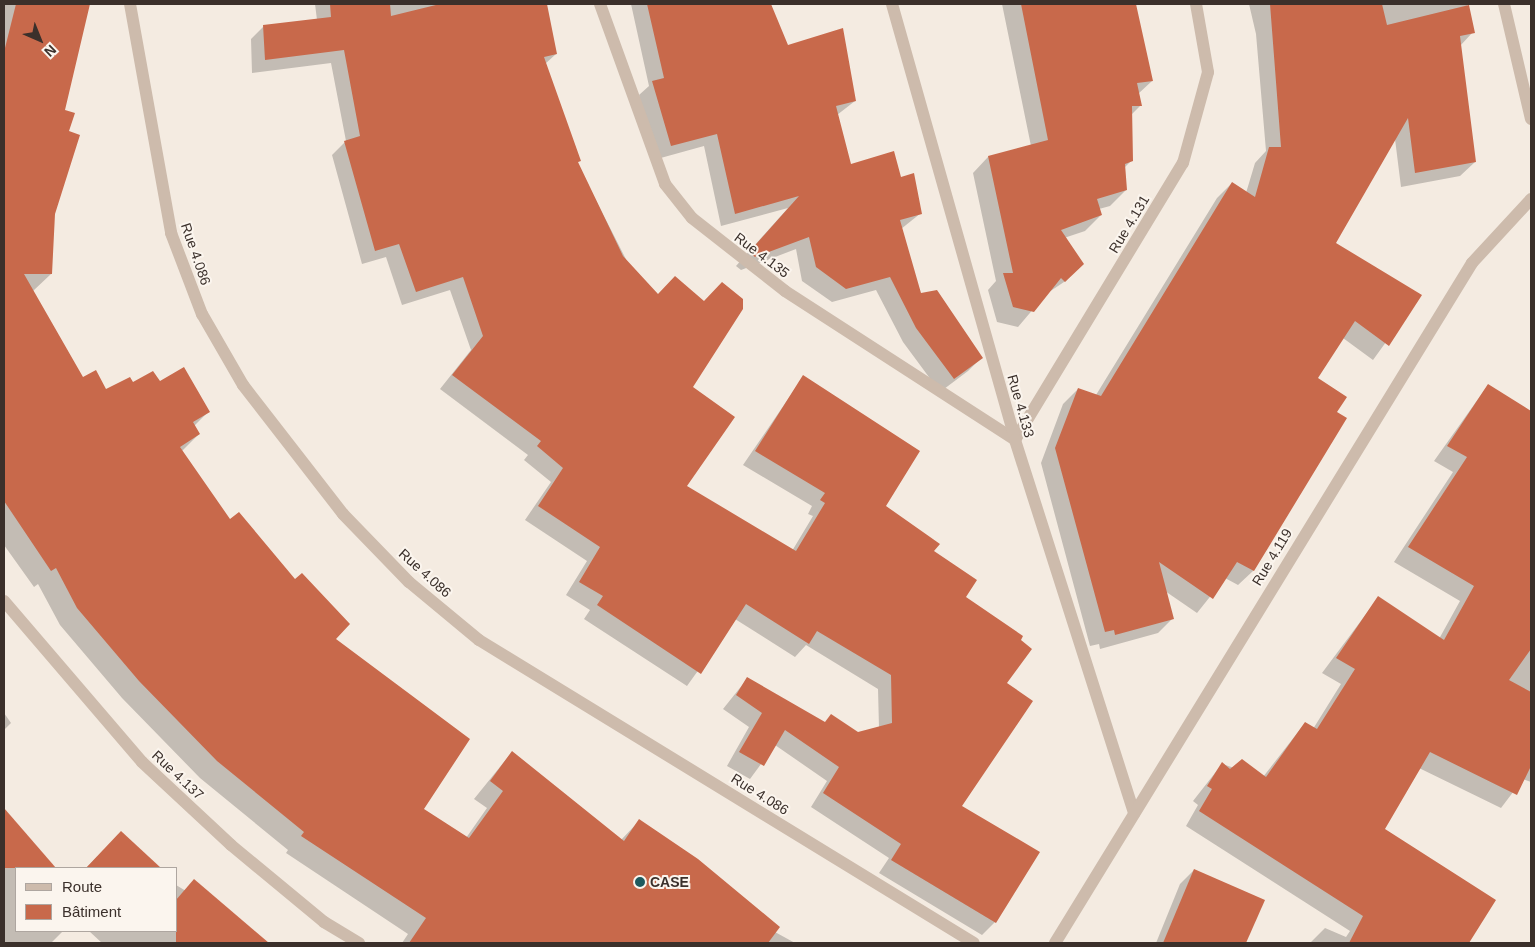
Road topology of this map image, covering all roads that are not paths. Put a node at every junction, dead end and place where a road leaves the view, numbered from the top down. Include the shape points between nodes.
1 (130, 4) edge
2 (600, 4) edge
3 (892, 4) edge
4 (1196, 4) edge
5 (1504, 4) edge
6 (1531, 119) edge
7 (1531, 199) edge
8 (1015, 440) junction
9 (4, 601) edge
10 (1134, 813) junction
11 (359, 943) edge
12 (974, 943) edge
13 (1055, 943) edge

1 - 12 street, Rue 4.086 via 171,233 202,314 243,385 343,514 409,582 480,640
2 - 8 street, Rue 4.135 via 665,184 692,218 785,291
3 - 8 street, Rue 4.133
4 - 8 street, Rue 4.131 via 1208,72 1183,163
5 - 6 street
7 - 10 street, Rue 4.119 via 1472,263
8 - 10 street, Rue 4.133
9 - 11 street, Rue 4.137 via 142,762 231,846 324,922
10 - 13 street, Rue 4.119

